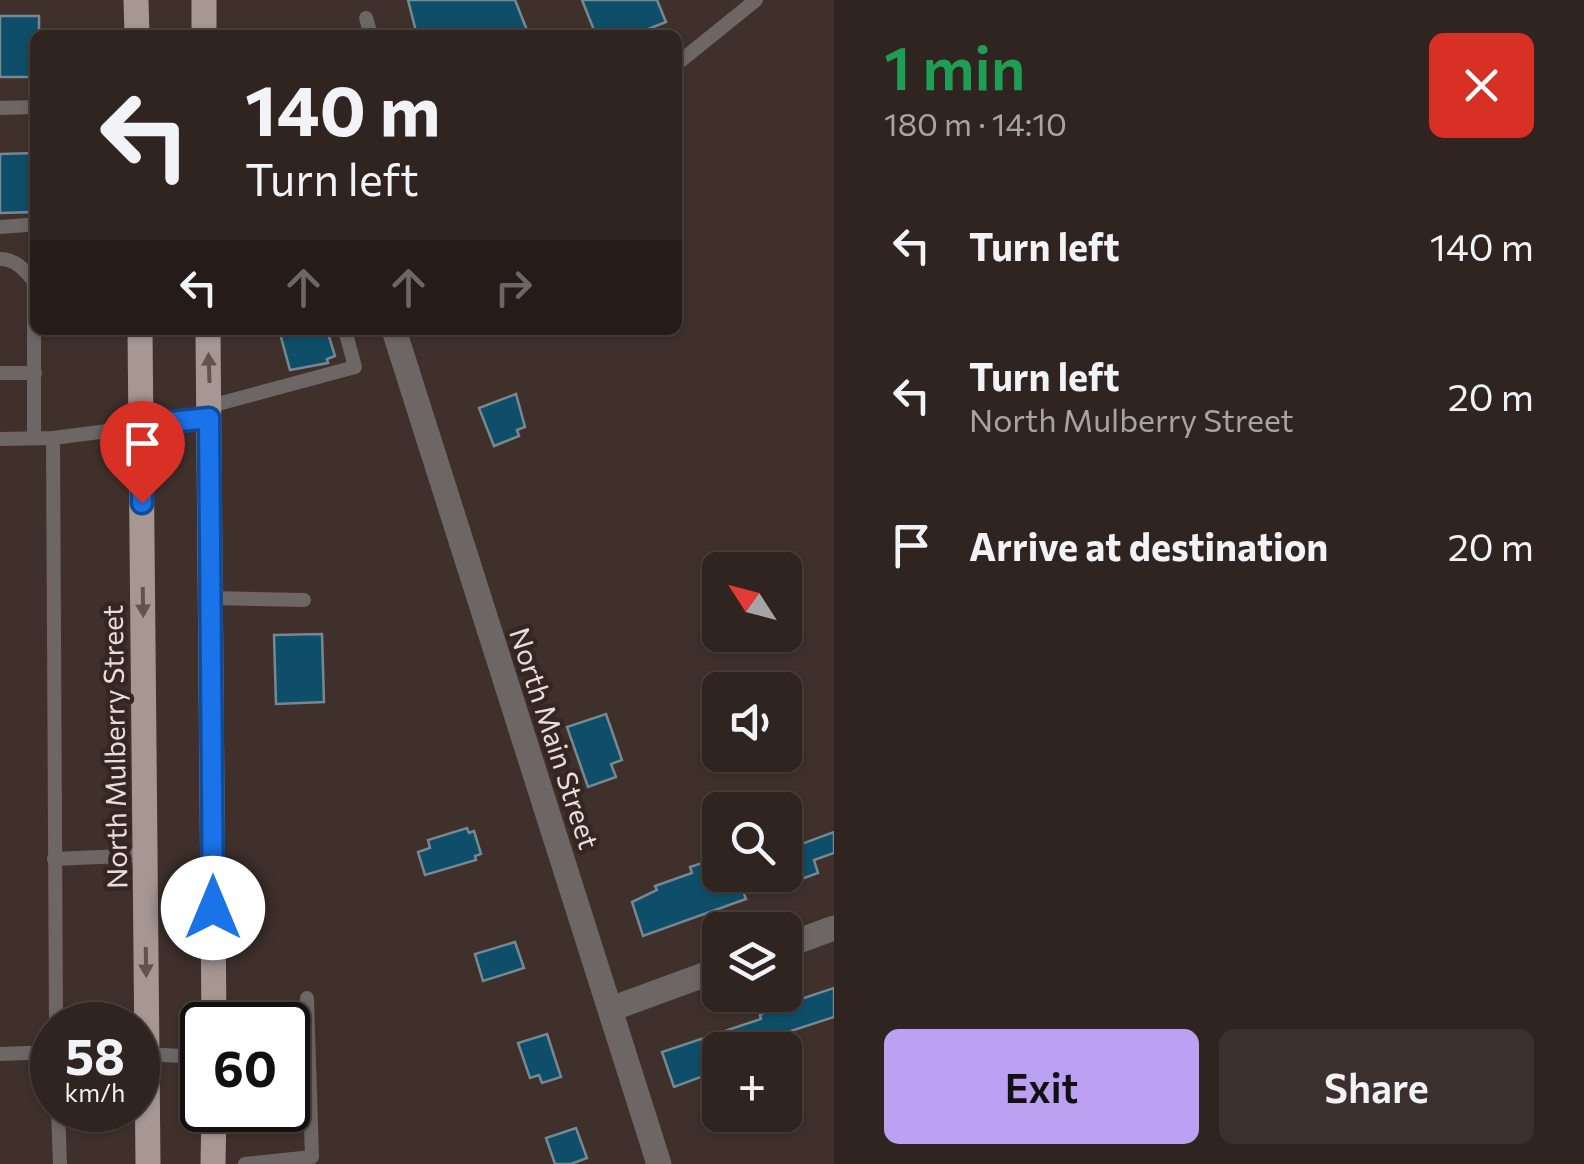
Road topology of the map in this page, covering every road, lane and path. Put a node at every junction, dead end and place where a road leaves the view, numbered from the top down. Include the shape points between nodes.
1 (136, 0) edge
2 (204, 0) edge
3 (756, 0) edge
4 (366, 18) dead end
5 (137, 30) edge
6 (204, 30) edge
7 (370, 30) edge
8 (682, 60) edge
9 (30, 107) edge
10 (0, 108) edge
11 (0, 226) edge
12 (26, 226) dead end
13 (0, 259) edge
14 (30, 276) edge
15 (34, 335) edge
16 (140, 335) edge
17 (208, 335) edge
18 (346, 335) edge
19 (396, 335) edge
20 (34, 373) junction
21 (0, 374) edge
22 (210, 412) junction
23 (141, 425) junction
24 (34, 438) junction
25 (53, 438) junction
26 (0, 440) edge
27 (211, 598) junction
28 (304, 600) dead end
29 (145, 855) junction
30 (54, 859) junction
31 (834, 928) edge
32 (802, 940) edge
33 (702, 976) edge
34 (307, 998) dead end
35 (56, 1002) edge
36 (143, 1002) edge
37 (214, 1002) edge
38 (611, 1009) junction
39 (30, 1053) edge
40 (0, 1054) edge
41 (59, 1132) edge
42 (146, 1132) edge
43 (214, 1132) edge
44 (60, 1164) edge
45 (148, 1164) edge
46 (213, 1164) edge
47 (245, 1164) edge
48 (658, 1164) edge

1 - 5 main road
2 - 6 main road
3 - 8 lane
4 - 7 lane
9 - 10 lane
11 - 12 lane
13 - 14 lane
15 - 20 lane
16 - 23 main road, North Mulberry Street
22 -> 17 main road
18 - 22 lane via 355,368
19 - 38 street, North Main Street
20 - 21 lane
20 - 24 lane
22 - 23 lane
22 - 27 main road
23 - 25 lane
23 -> 29 main road, North Mulberry Street
24 - 25 lane
24 - 26 lane
25 - 30 lane
27 - 28 lane
27 - 37 main road
29 - 30 lane
29 -> 36 main road, North Mulberry Street
30 - 35 lane
31 - 32 street
33 - 38 street
34 - 47 lane via 312,1156
38 - 48 street, North Main Street
39 - 40 lane
41 - 44 lane
42 - 45 main road, North Mulberry Street
43 - 46 main road

